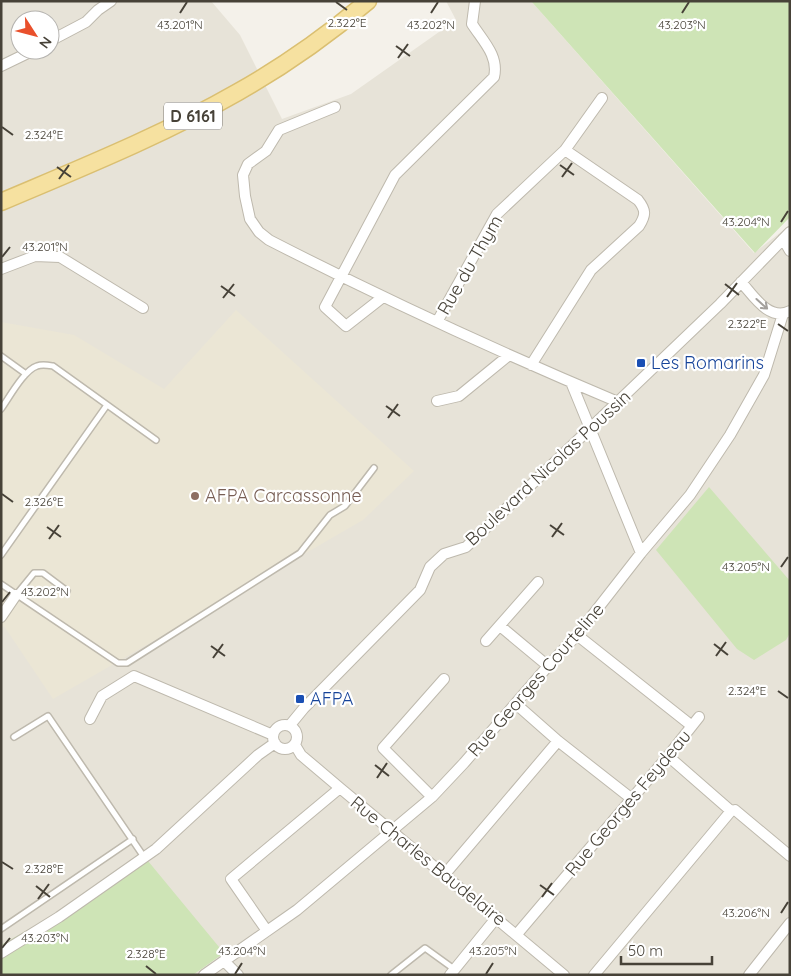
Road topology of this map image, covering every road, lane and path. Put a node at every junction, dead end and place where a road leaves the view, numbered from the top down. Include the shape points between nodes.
1 (112, 1) edge
2 (368, 1) edge
3 (475, 1) edge
4 (96, 6) edge
5 (60, 36) edge
6 (13, 60) edge
7 (1, 66) edge
8 (602, 98) dead end
9 (334, 107) dead end
10 (565, 150) junction
11 (1, 202) edge
12 (786, 235) edge
13 (790, 251) edge
14 (1, 269) edge
15 (340, 276) junction
16 (741, 282) junction
17 (383, 297) junction
18 (143, 308) dead end
19 (787, 313) edge
20 (437, 322) junction
21 (1, 356) edge
22 (508, 356) junction
23 (532, 365) junction
24 (26, 374) junction
25 (571, 382) junction
26 (437, 401) dead end
27 (618, 402) junction
28 (107, 405) junction
29 (1, 409) edge
30 (590, 429) junction
31 (156, 440) dead end
32 (374, 468) dead end
33 (641, 553) junction
34 (1, 555) edge
35 (538, 582) dead end
36 (1, 584) edge
37 (68, 590) dead end
38 (16, 595) junction
39 (1, 616) edge
40 (500, 626) junction
41 (577, 635) junction
42 (486, 641) dead end
43 (548, 666) junction
44 (444, 679) dead end
45 (516, 704) junction
46 (699, 717) dead end
47 (90, 719) dead end
48 (290, 725) junction
49 (692, 726) junction
50 (14, 737) dead end
51 (274, 739) junction
52 (558, 741) junction
53 (295, 745) junction
54 (668, 756) junction
55 (340, 788) junction
56 (432, 797) junction
57 (632, 799) junction
58 (731, 811) junction
59 (393, 831) junction
60 (132, 839) junction
61 (790, 856) edge
62 (144, 857) junction
63 (445, 874) junction
64 (497, 917) junction
65 (790, 923) edge
66 (1, 929) edge
67 (267, 931) junction
68 (517, 934) junction
69 (1, 953) edge
70 (224, 961) junction
71 (452, 972) edge
72 (204, 975) edge
73 (238, 975) edge
74 (392, 975) edge
75 (564, 975) edge
76 (594, 975) edge
77 (749, 975) edge

1 - 4 street
2 - 11 main road, D 6161 via 294,58 238,93 171,127
3 - 15 street via 472,24 493,56 494,77 395,174
4 - 5 street via 86,22
6 - 7 street
8 - 10 street, Rue du Thym
9 - 15 street via 279,130 266,151 248,164 243,175 250,219 258,232
10 - 20 street, Rue du Thym via 497,214
10 - 23 street via 638,200 644,208 644,217 592,270
12 - 13 street
12 - 16 street, Boulevard Nicolas Poussin
14 - 18 street via 35,256 60,257
15 - 17 street
15 - 17 street via 325,307 346,326
16 -> 19 street, Rue Georges Courteline via 763,307 772,312
16 - 27 street, Boulevard Nicolas Poussin
17 - 20 street
19 - 33 street, Rue Georges Courteline via 764,375 730,435 690,495
20 - 22 street
21 - 24 lane
22 - 23 street
22 - 26 street via 459,396
23 - 25 street
24 - 28 lane via 35,366 53,366
24 - 29 lane
25 - 27 street
25 - 30 street
27 - 30 street, Boulevard Nicolas Poussin
28 - 31 lane
28 - 34 lane
30 - 33 street
30 - 48 street, Boulevard Nicolas Poussin via 466,547 444,554 430,567 420,590
32 - 38 lane via 345,506 330,515 300,553 127,663 118,663
33 - 41 street, Rue Georges Courteline
35 - 40 street
36 - 38 lane
37 - 38 lane via 43,573 34,573
38 - 39 street
40 - 42 street
40 - 43 street
41 - 43 street, Rue Georges Courteline
41 - 49 street
43 - 45 street, Rue Georges Courteline
44 - 56 street via 383,748
45 - 52 street
45 - 56 street, Rue Georges Courteline
46 - 49 street, Rue Georges Feydeau
47 - 51 street via 102,696 134,676
48 - 51 street via 276,728
48 - 53 street via 297,734
49 - 54 street, Rue Georges Feydeau
50 - 60 lane via 48,716
51 - 53 street via 277,746 284,749
51 - 62 street via 215,796
52 - 57 street
52 - 63 street
53 - 55 street, Rue Charles Baudelaire via 301,755
54 - 57 street, Rue Georges Feydeau
54 - 58 street
55 - 59 street, Rue Charles Baudelaire
55 - 67 street via 231,880
56 - 59 street, Rue Georges Courteline
57 - 68 street, Rue Georges Feydeau
58 - 61 street via 735,810
58 - 76 street
59 - 63 street, Rue Charles Baudelaire
59 - 67 street, Rue Georges Courteline via 298,910
60 - 62 lane
60 - 66 lane
62 - 69 street
63 - 64 street, Rue Charles Baudelaire
64 - 68 street, Rue Charles Baudelaire
64 - 71 street
65 - 77 street
67 - 70 street, Rue Georges Courteline
68 - 75 street, Rue Charles Baudelaire
70 - 72 street, Rue Georges Courteline
70 - 73 street
71 - 74 lane via 425,948

